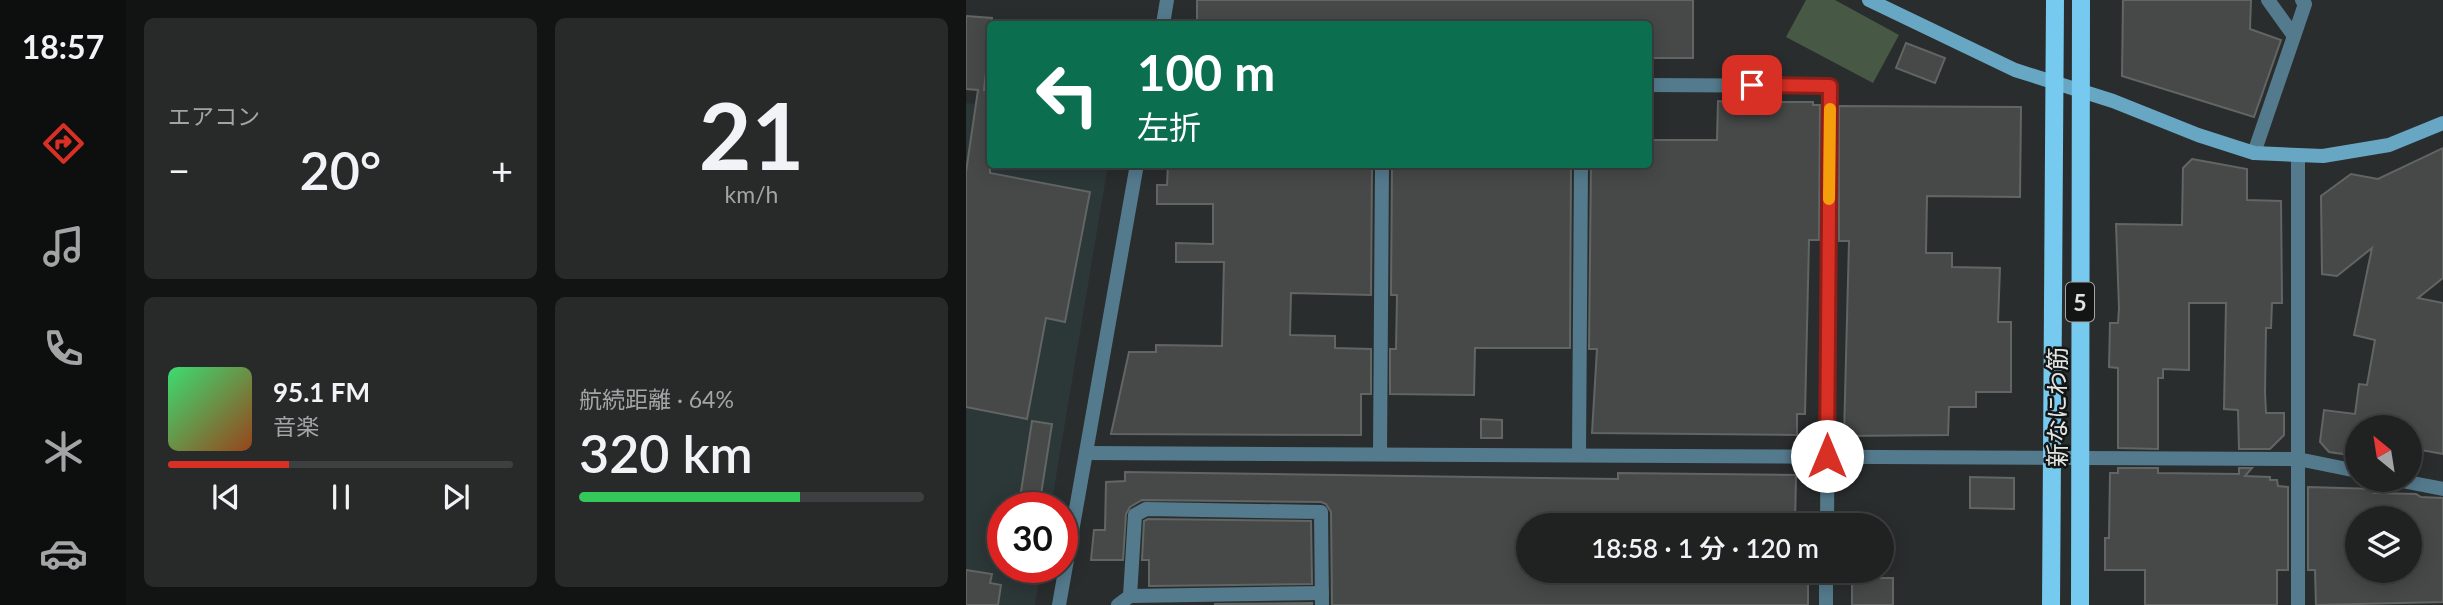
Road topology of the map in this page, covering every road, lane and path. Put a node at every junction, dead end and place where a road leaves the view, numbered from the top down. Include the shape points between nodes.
1 (1167, 0) edge
2 (1869, 0) edge
3 (2055, 0) edge
4 (2081, 0) edge
5 (2268, 0) edge
6 (2302, 0) edge
7 (1164, 21) edge
8 (2294, 36) junction
9 (2055, 83) junction
10 (1652, 85) edge
11 (2080, 92) junction
12 (2443, 122) edge
13 (2254, 153) junction
14 (2298, 157) junction
15 (1136, 168) edge
16 (1382, 168) edge
17 (1581, 168) edge
18 (1086, 453) junction
19 (1380, 454) junction
20 (1579, 455) junction
21 (1827, 456) junction
22 (2080, 458) junction
23 (2052, 459) junction
24 (2298, 459) junction
25 (2345, 469) edge
26 (2422, 485) edge
27 (2443, 489) edge
28 (1827, 513) edge
29 (1826, 583) edge
30 (1322, 599) edge
31 (1124, 601) edge
32 (1059, 605) edge
33 (1826, 605) edge
34 (2051, 605) edge
35 (2080, 605) edge
36 (2298, 605) edge

1 - 7 street
2 - 9 street via 2015,70
3 - 9 main road, 新なにわ筋 / 5
4 - 11 main road, 新なにわ筋 / 5
5 - 8 street
6 - 8 street via 2305,4
8 - 13 street
9 - 11 street
9 - 23 main road, 新なにわ筋 / 5
10 - 21 street via 1830,86
11 - 13 street
11 - 22 main road, 新なにわ筋 / 5
12 - 14 street via 2389,145
13 - 14 street
14 - 24 street
15 - 18 street
16 - 19 street
17 - 20 street
18 - 19 street
18 - 32 street
19 - 20 street
20 - 21 street
21 - 23 street
21 - 28 street
22 - 23 street
22 - 24 street
22 - 35 main road, 新なにわ筋 / 5
23 - 34 main road, 新なにわ筋 / 5
24 - 25 street
24 - 36 street
26 - 27 street
29 - 33 street
30 - 31 street
30 - 31 street via 1321,512 1146,509 1135,515

